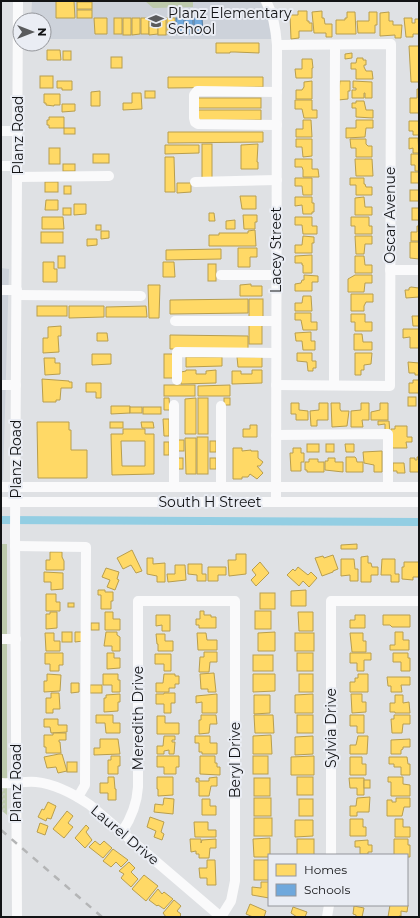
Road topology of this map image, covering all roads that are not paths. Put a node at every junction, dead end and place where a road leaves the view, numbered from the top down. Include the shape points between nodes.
1 (18, 1) edge
2 (266, 1) edge
3 (277, 45) junction
4 (335, 45) junction
5 (277, 92) junction
6 (277, 125) junction
7 (1, 131) edge
8 (18, 131) junction
9 (1, 166) edge
10 (17, 166) junction
11 (109, 176) dead end
12 (17, 177) junction
13 (277, 180) junction
14 (195, 182) dead end
15 (390, 270) junction
16 (419, 270) edge
17 (276, 274) junction
18 (221, 275) dead end
19 (1, 290) edge
20 (17, 292) junction
21 (141, 296) dead end
22 (175, 321) dead end
23 (276, 321) junction
24 (276, 353) junction
25 (177, 380) dead end
26 (1, 385) edge
27 (16, 385) junction
28 (276, 385) junction
29 (334, 385) junction
30 (174, 405) dead end
31 (221, 406) dead end
32 (276, 435) junction
33 (276, 486) junction
34 (1, 487) edge
35 (16, 487) junction
36 (174, 487) junction
37 (221, 487) junction
38 (388, 487) junction
39 (419, 487) edge
40 (276, 501) junction
41 (1, 502) edge
42 (16, 502) junction
43 (419, 502) edge
44 (15, 546) junction
45 (419, 600) edge
46 (138, 601) joint
47 (1, 639) edge
48 (16, 639) junction
49 (16, 782) junction
50 (1, 783) edge
51 (78, 797) junction
52 (122, 832) junction
53 (331, 854) edge
54 (329, 906) edge
55 (17, 917) edge
56 (221, 917) edge
57 (327, 917) edge

1 - 8 street, Planz Road
2 - 3 street, Lacey Street via 274,19
3 - 4 street
3 - 5 street, Lacey Street
4 - 15 street, Oscar Avenue via 391,44
4 - 29 street
5 - 6 street, Lacey Street
5 - 6 street via 197,91 194,95 194,118 198,124
6 - 13 street, Lacey Street
7 - 8 street
8 - 10 street, Planz Road
9 - 10 street
10 - 12 street, Planz Road
11 - 12 street
12 - 20 street, Planz Road
13 - 14 street
13 - 17 street, Lacey Street
15 - 16 street
15 - 29 street, Oscar Avenue via 390,386
17 - 18 street
17 - 23 street, Lacey Street
19 - 20 street
20 - 21 street
20 - 27 street, Planz Road
22 - 23 street
23 - 24 street, Lacey Street
24 - 25 street via 177,352
24 - 28 street, Lacey Street
26 - 27 street
27 - 35 street, Planz Road
28 - 29 street
28 - 32 street, Lacey Street
30 - 36 street
31 - 37 street
32 - 33 street, Lacey Street
32 - 38 street via 388,434
33 - 37 street, South H Street
33 - 38 street, South H Street
33 - 40 street, Lacey Street
34 - 35 street, South H Street
35 - 36 street, South H Street
35 - 42 street, Planz Road
36 - 37 street, South H Street
38 - 39 street, South H Street
40 - 42 street, South H Street
40 - 43 street, South H Street
41 - 42 street, South H Street
42 - 44 street, Planz Road
44 - 48 street, Planz Road
44 - 51 street via 86,547 85,785
45 - 53 street, Sylvia Drive via 331,601
46 - 52 street, Meredith Drive via 138,787 134,810
46 - 56 street, Beryl Drive via 235,601 235,881 231,900
47 - 48 street
48 - 49 street, Planz Road
49 - 50 street, Laurel Drive
49 - 51 street, Laurel Drive via 51,785
49 - 55 street, Planz Road
51 - 52 street, Laurel Drive
52 - 56 street, Laurel Drive
54 - 57 street

